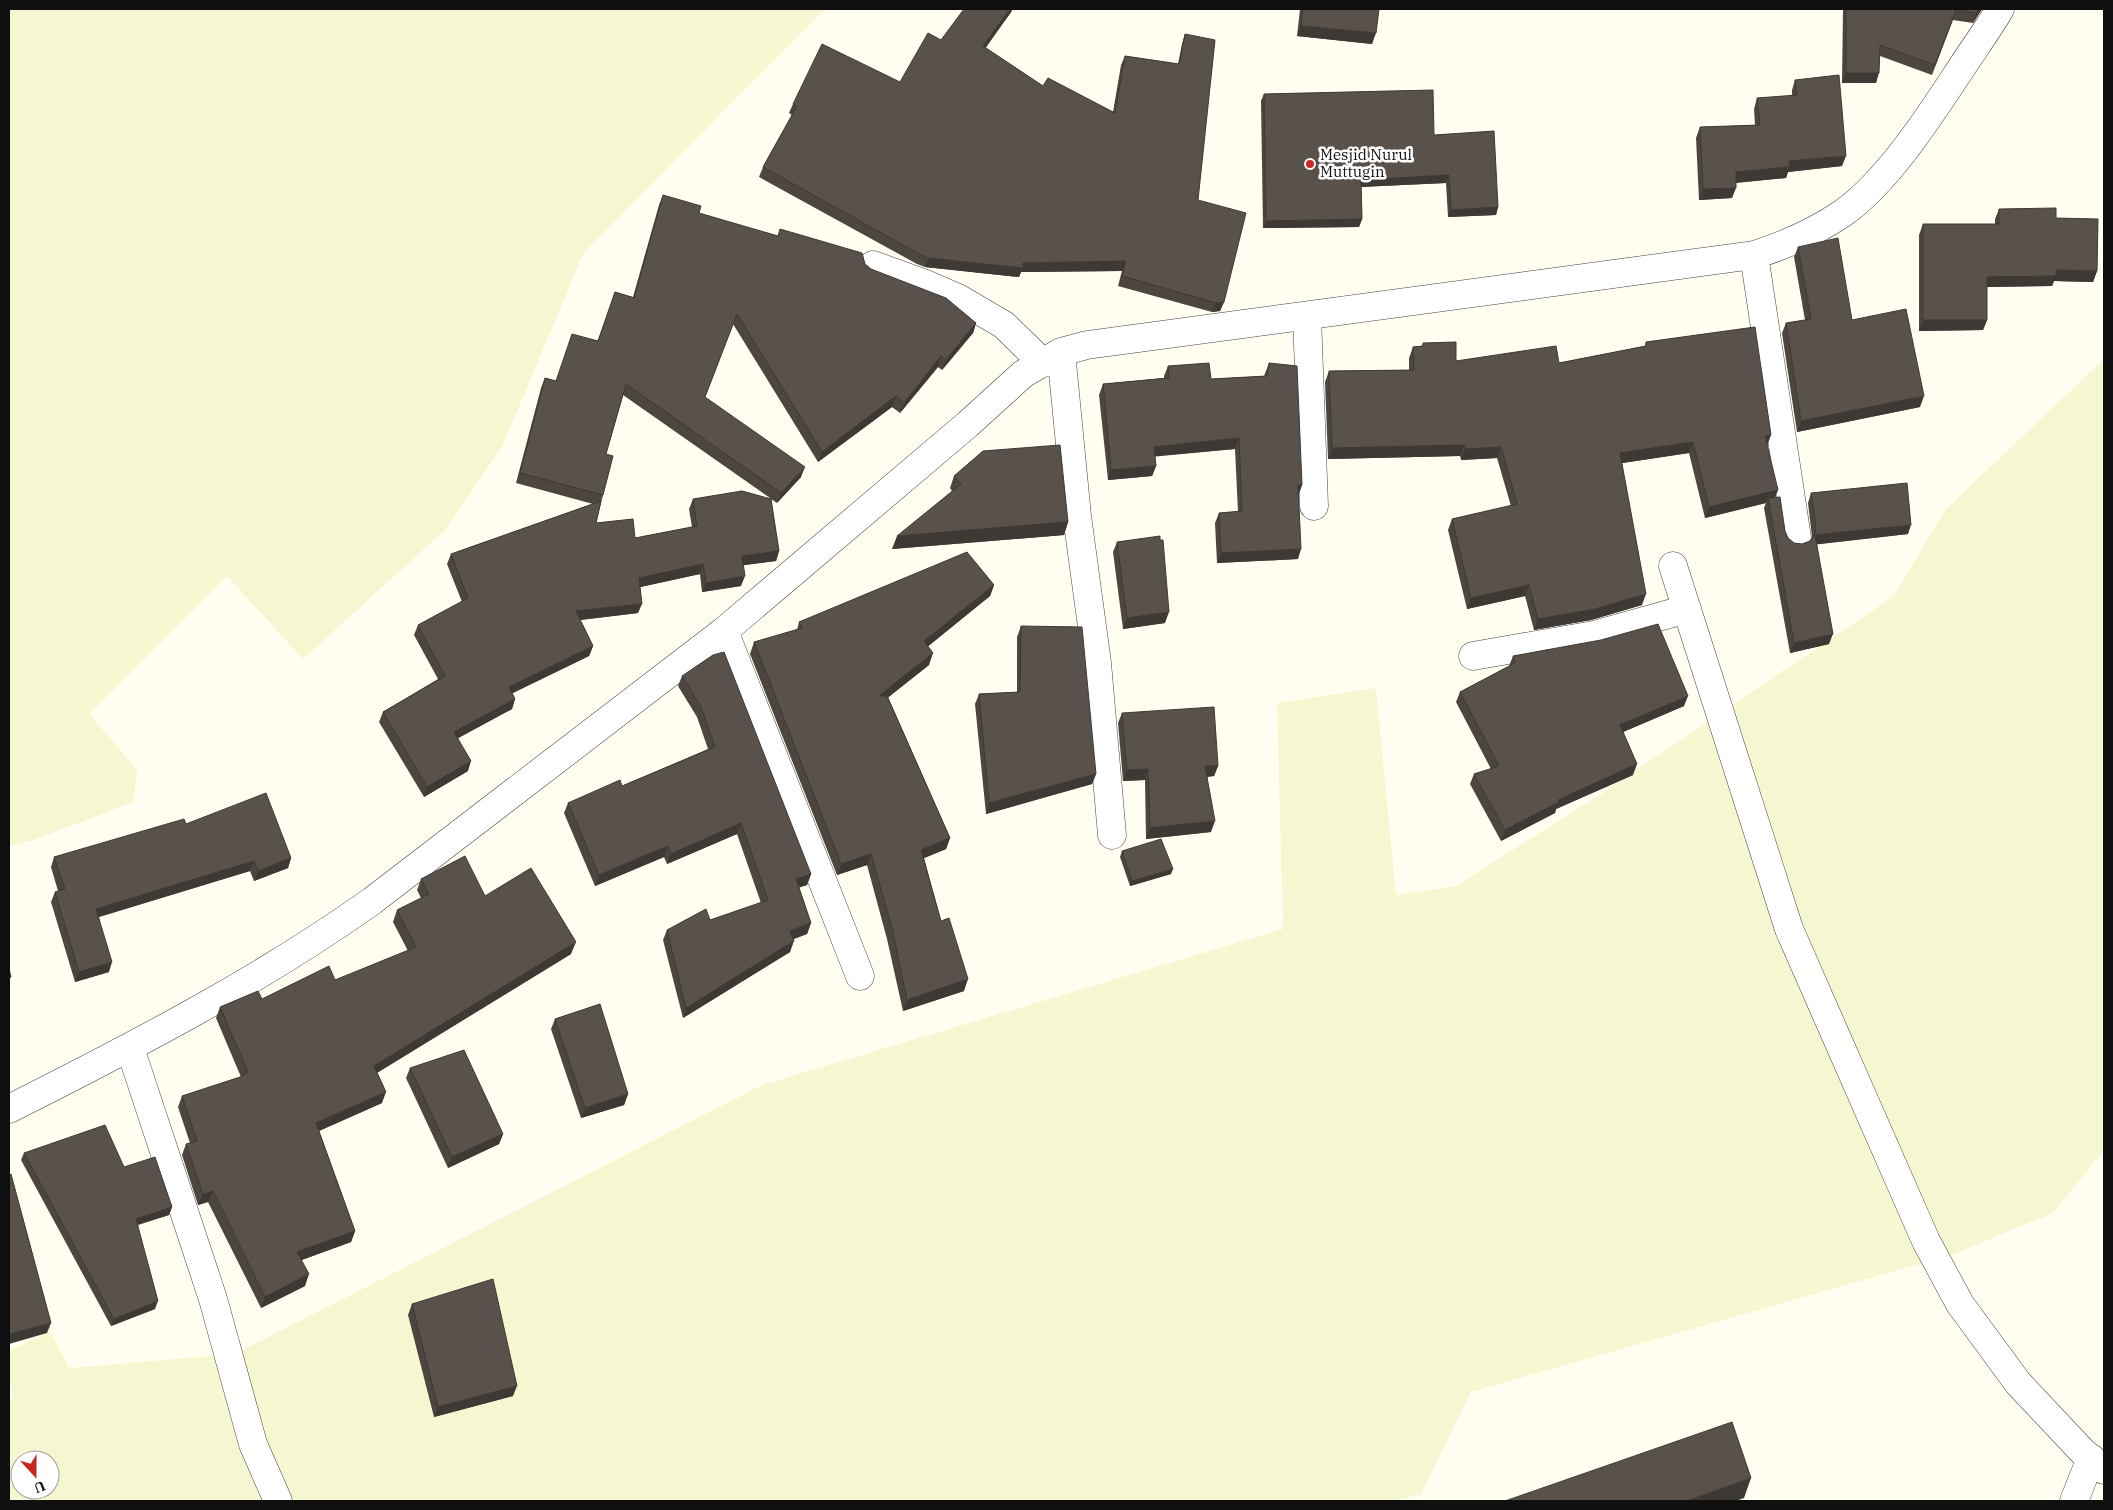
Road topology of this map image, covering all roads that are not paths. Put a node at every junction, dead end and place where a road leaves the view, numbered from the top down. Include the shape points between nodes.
1 (2000, 9) edge
2 (1754, 255) junction
3 (873, 265) dead end
4 (1307, 316) junction
5 (1052, 358) junction
6 (1314, 506) dead end
7 (1797, 538) dead end
8 (1673, 566) dead end
9 (1687, 609) junction
10 (724, 631) junction
11 (1472, 656) dead end
12 (1112, 835) dead end
13 (860, 976) dead end
14 (130, 1048) junction
15 (9, 1109) edge
16 (2097, 1464) edge
17 (278, 1501) edge
18 (2074, 1501) edge

1 - 2 street via 1929,117 1874,186 1844,212 1814,231
2 - 4 street
2 - 7 street
3 - 5 street via 958,298
4 - 5 street via 1087,345
4 - 6 street
5 - 10 street via 1023,374
5 - 12 street via 1098,663
8 - 9 street
9 - 11 street via 1594,635
9 - 16 street via 1789,928 1926,1241 1960,1304 2018,1382
10 - 13 street
10 - 14 street via 413,871 327,933 243,985
14 - 15 street
14 - 17 street via 213,1299 253,1444
16 - 18 street

